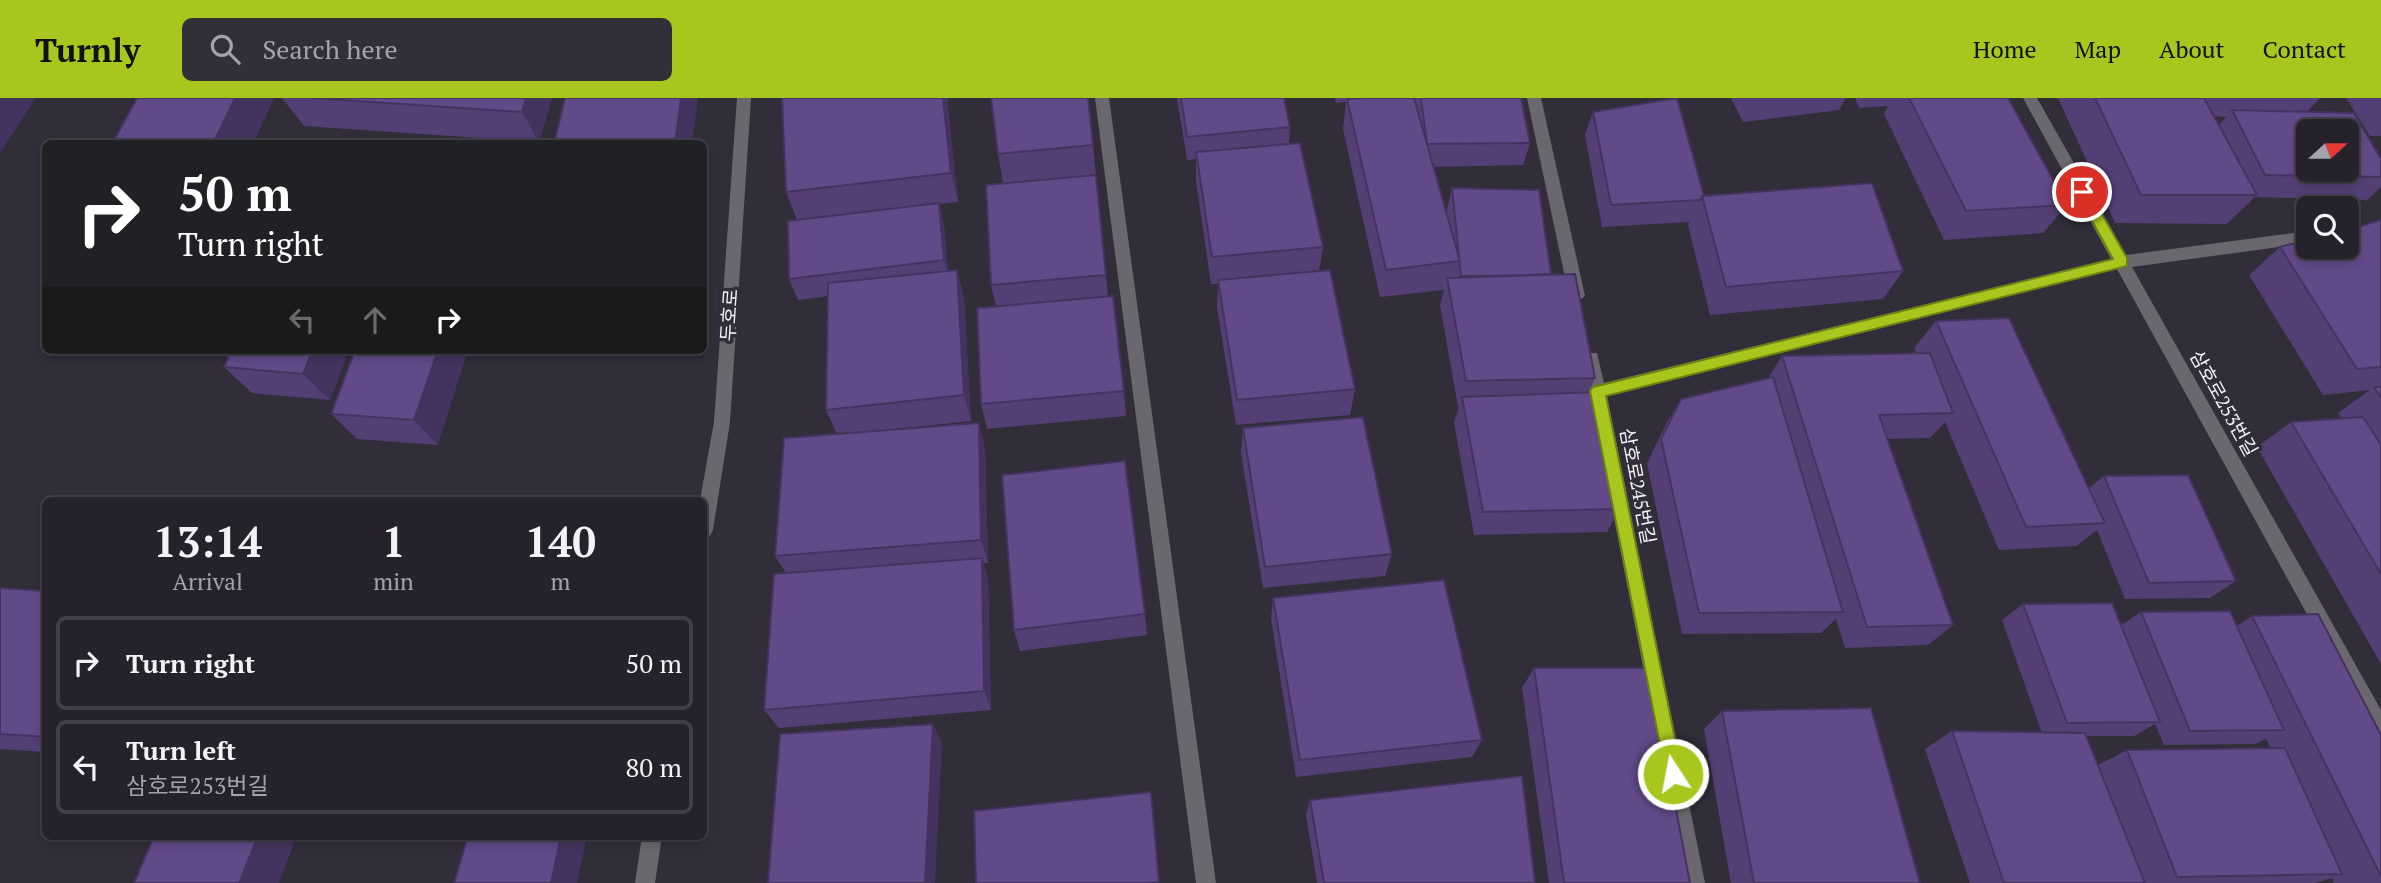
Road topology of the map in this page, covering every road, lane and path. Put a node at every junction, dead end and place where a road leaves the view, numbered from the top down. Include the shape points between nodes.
1 (744, 98) edge
2 (1102, 98) edge
3 (1534, 98) edge
4 (2030, 98) edge
5 (2296, 239) edge
6 (2122, 262) junction
7 (1581, 311) edge
8 (1586, 338) edge
9 (1598, 391) junction
10 (707, 512) edge
11 (2381, 729) edge
12 (651, 840) edge
13 (645, 883) edge
14 (1206, 883) edge
15 (1695, 883) edge

1 - 10 street, 두호로 via 722,422
2 - 14 street
3 - 7 street
4 - 6 street, 삼호로253번길
5 - 6 street
6 - 9 street
6 - 11 street, 삼호로253번길
8 - 9 street, 삼호로245번길
9 - 15 street, 삼호로245번길
12 - 13 street

